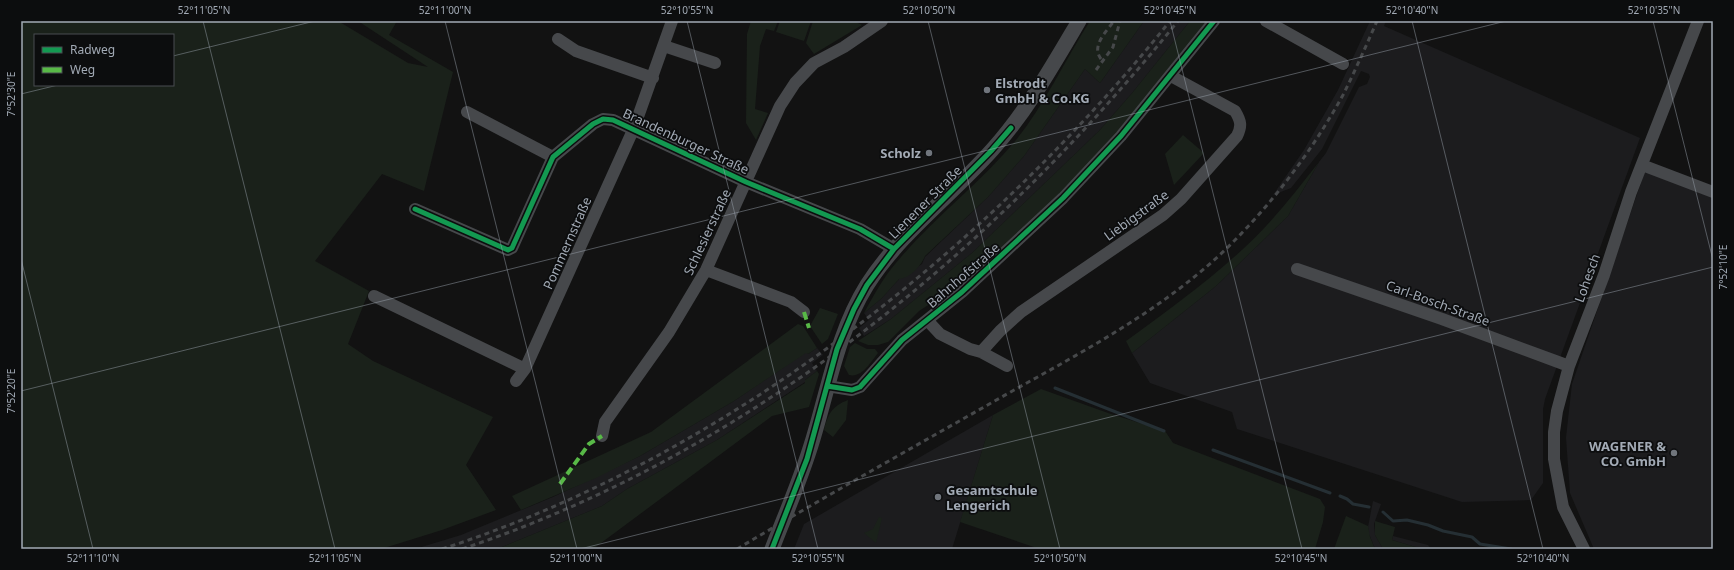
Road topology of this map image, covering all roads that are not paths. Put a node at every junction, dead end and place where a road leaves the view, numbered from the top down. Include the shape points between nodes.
1 (672, 21) edge
2 (882, 21) edge
3 (1079, 21) edge
4 (1214, 21) edge
5 (1266, 21) edge
6 (1698, 21) edge
7 (558, 39) dead end
8 (664, 46) junction
9 (715, 63) dead end
10 (1343, 64) dead end
11 (1171, 76) junction
12 (653, 78) junction
13 (467, 112) dead end
14 (634, 128) junction
15 (553, 157) junction
16 (1642, 166) junction
17 (746, 182) junction
18 (1713, 192) edge
19 (415, 210) dead end
20 (894, 249) junction
21 (1297, 269) dead end
22 (706, 270) junction
23 (374, 296) dead end
24 (804, 312) dead end
25 (927, 320) junction
26 (981, 352) junction
27 (1007, 366) dead end
28 (1569, 366) junction
29 (525, 369) junction
30 (516, 380) dead end
31 (827, 386) junction
32 (602, 436) dead end
33 (772, 549) edge
34 (1584, 549) edge

1 - 8 street, Pommernstraße
2 - 17 street, Schlesierstraße via 844,47 814,63 795,83 780,106
3 - 20 street, Lienener Straße via 1011,128 992,151
4 - 11 street, Bahnhofstraße
5 - 10 street
6 - 16 street, Lohesch
7 - 12 street via 576,51
8 - 9 street
8 - 12 street, Pommernstraße
11 - 25 street, Bahnhofstraße via 1121,136 1063,198 962,292
11 - 26 street, Liebigstraße via 1235,111 1241,127 1237,136 1186,194 1163,214 1021,312
12 - 14 street, Pommernstraße
13 - 15 street
14 - 15 street, Brandenburger Straße via 603,119 593,124
14 - 17 street, Brandenburger Straße
14 - 29 street, Pommernstraße
15 - 19 street, Brandenburger Straße via 512,248 508,250
16 - 18 street
16 - 28 street, Lohesch
17 - 20 street, Brandenburger Straße via 860,229
17 - 22 street, Schlesierstraße
20 - 31 street, Lienener Straße via 867,285 854,309 837,349
21 - 28 street, Carl-Bosch-Straße
22 - 24 street via 791,302
22 - 32 street, Schlesierstraße via 669,332 605,422
23 - 29 street
25 - 26 street via 940,334
25 - 31 street, Bahnhofstraße via 893,349 868,381 860,387 852,390
26 - 27 street
28 - 34 street, Lohesch via 1557,411 1554,459 1563,507
29 - 30 street, Pommernstraße
31 - 33 street via 807,459

